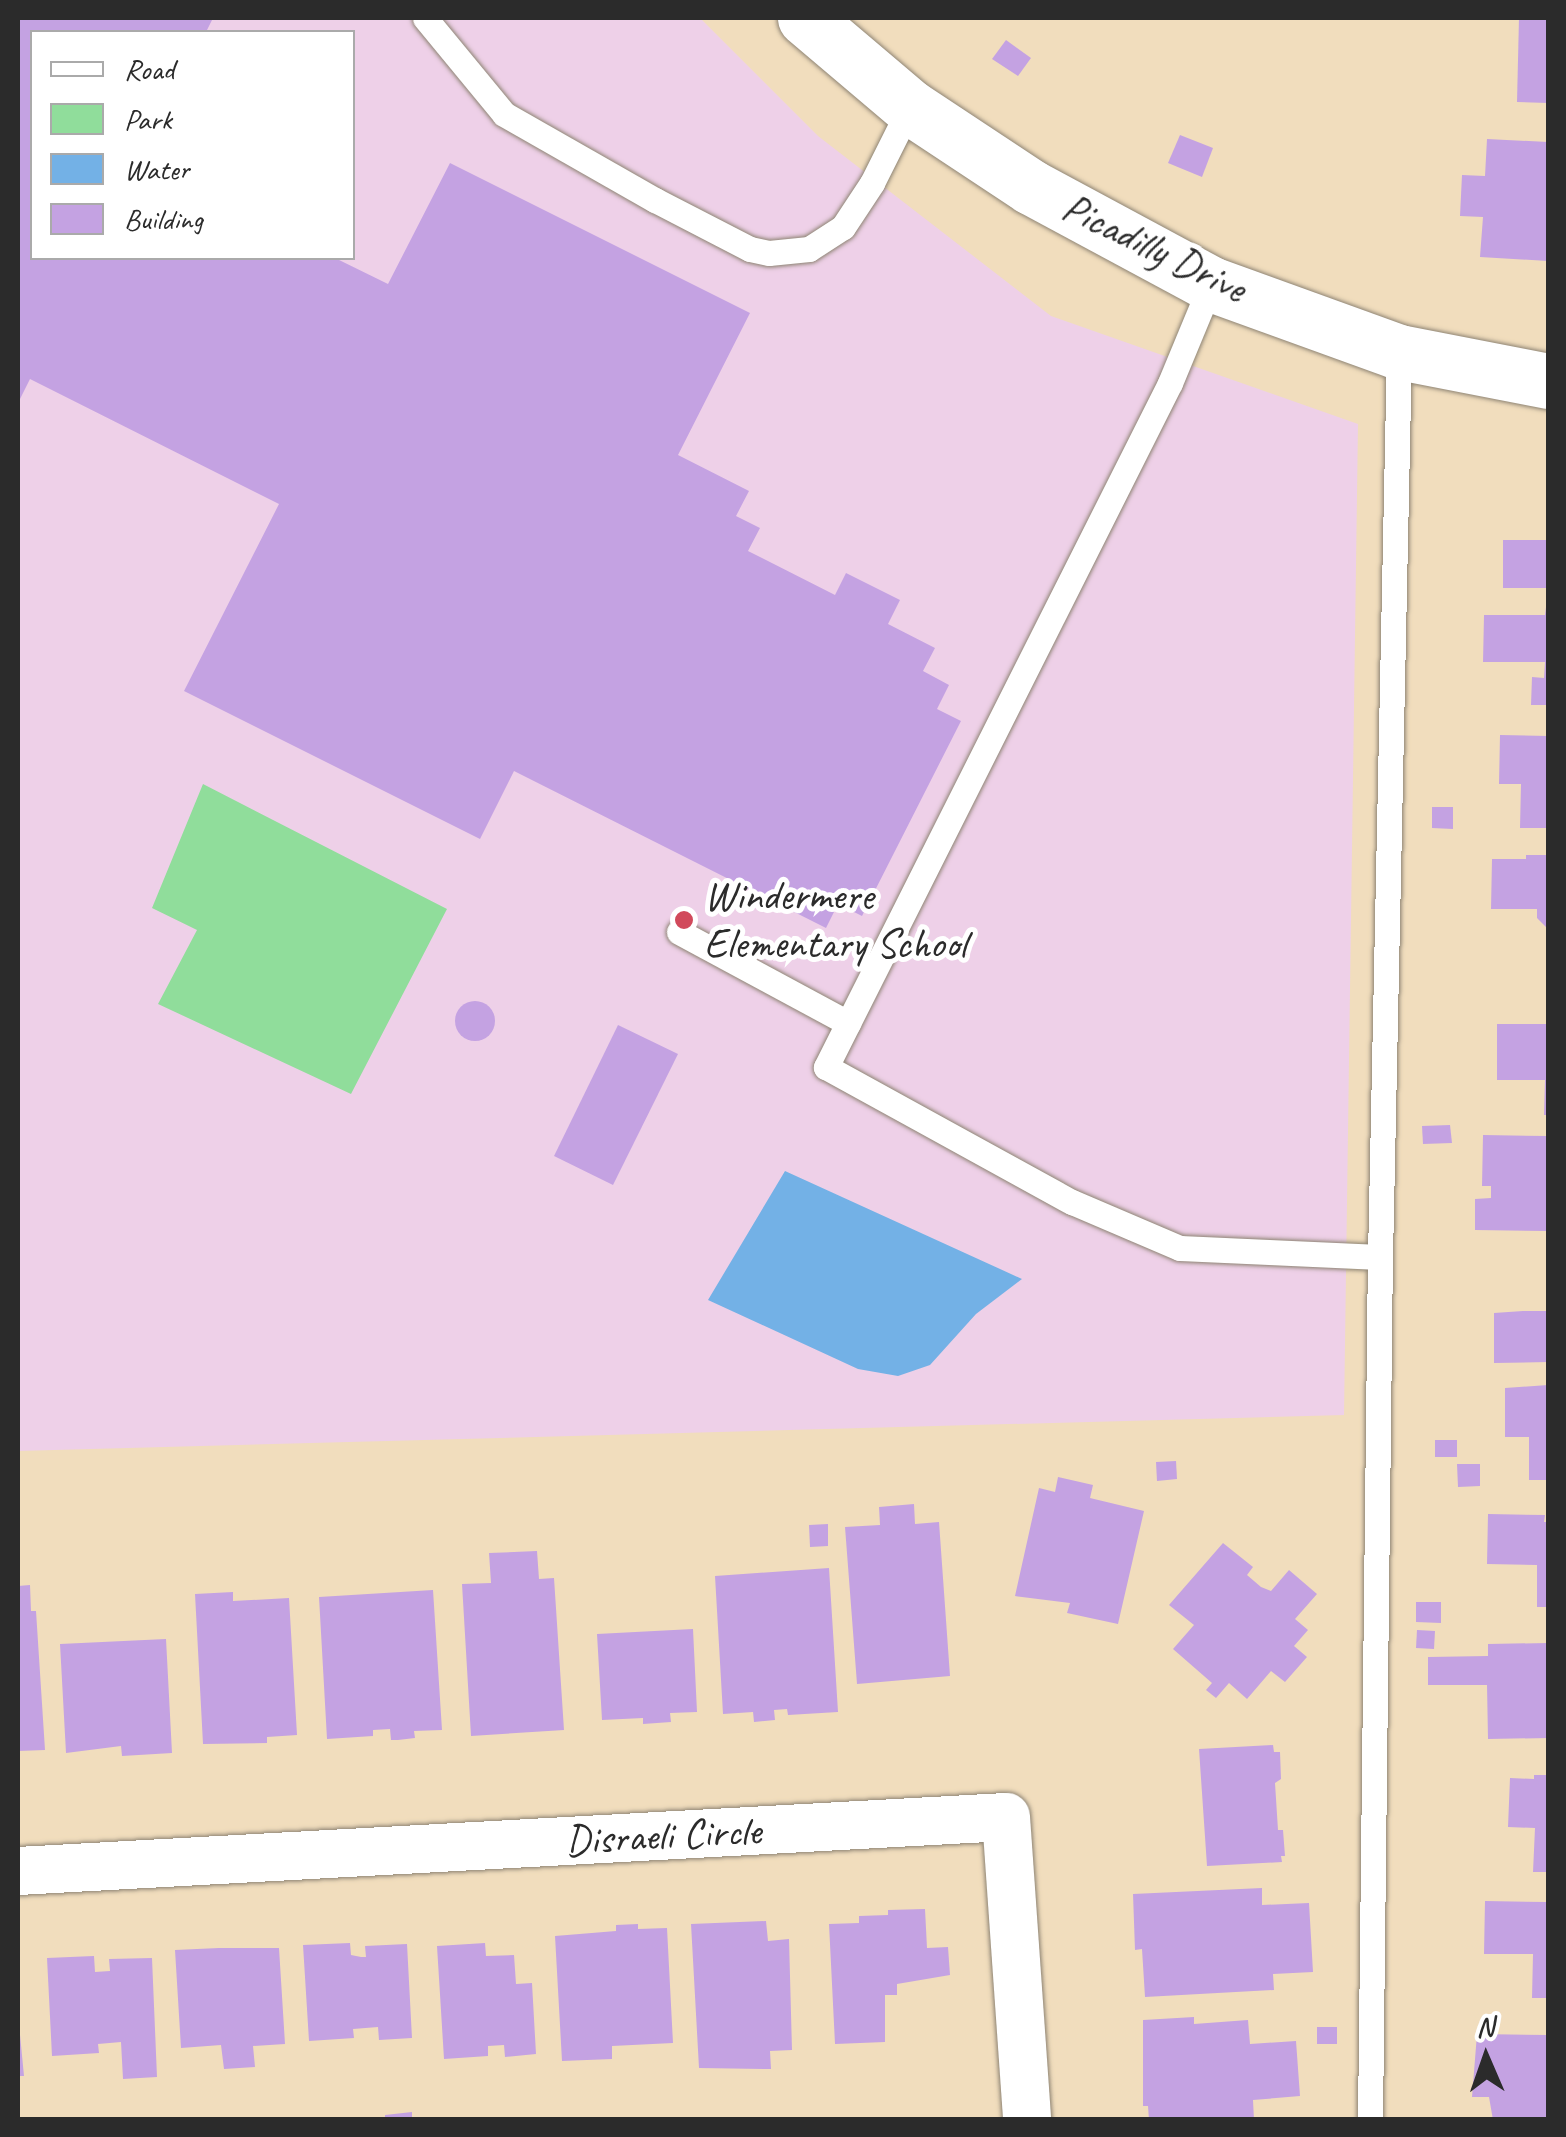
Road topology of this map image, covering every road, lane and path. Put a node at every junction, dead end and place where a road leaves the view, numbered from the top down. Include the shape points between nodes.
1 (425, 18) edge
2 (806, 18) edge
3 (910, 107) junction
4 (1211, 284) junction
5 (1399, 352) junction
6 (1548, 382) edge
7 (679, 932) dead end
8 (848, 1024) junction
9 (1380, 1256) junction
10 (18, 1871) edge
11 (1027, 2120) edge
12 (1370, 2120) edge

1 - 3 lane via 504,114 655,200 769,253 809,249 843,227
2 - 3 street, Picadilly Drive
3 - 4 street, Picadilly Drive via 1032,186
4 - 5 street, Picadilly Drive
4 - 8 lane via 1170,383
5 - 6 street, Picadilly Drive
5 - 9 lane
7 - 8 lane
8 - 9 lane via 826,1068 1072,1202 1180,1248
9 - 12 lane
10 - 11 street, Disraeli Circle via 1006,1817

